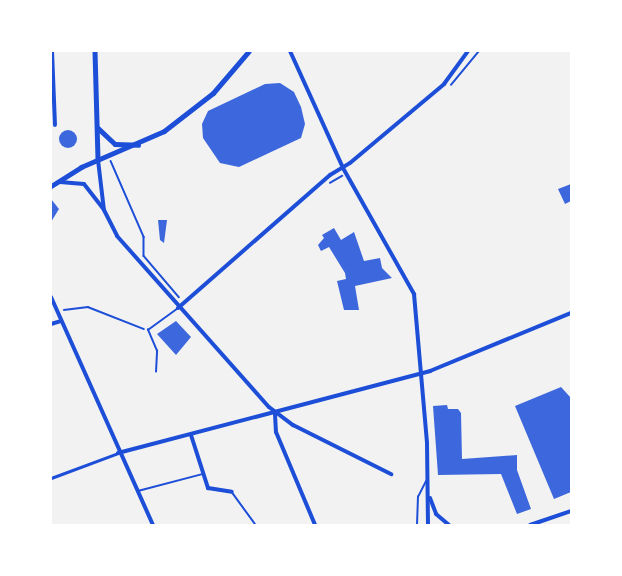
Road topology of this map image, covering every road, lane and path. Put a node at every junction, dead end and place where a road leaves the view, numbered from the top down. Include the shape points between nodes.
1 (52, 51) edge
2 (95, 51) edge
3 (249, 51) edge
4 (290, 51) edge
5 (468, 51) edge
6 (479, 51) edge
7 (447, 87) dead end
8 (53, 100) edge
9 (96, 124) junction
10 (55, 125) dead end
11 (138, 145) junction
12 (98, 160) junction
13 (343, 168) junction
14 (117, 172) dead end
15 (53, 185) edge
16 (104, 210) junction
17 (51, 297) edge
18 (178, 308) junction
19 (57, 312) junction
20 (571, 312) edge
21 (61, 321) junction
22 (51, 324) edge
23 (148, 330) junction
24 (156, 372) dead end
25 (422, 373) junction
26 (275, 413) junction
27 (191, 435) junction
28 (118, 453) junction
29 (203, 473) junction
30 (391, 474) dead end
31 (428, 477) junction
32 (51, 478) edge
33 (137, 491) junction
34 (232, 492) joint
35 (428, 493) junction
36 (571, 511) edge
37 (153, 525) edge
38 (256, 525) edge
39 (315, 525) edge
40 (417, 525) edge
41 (428, 525) edge
42 (450, 525) edge
43 (530, 525) edge

1 - 8 street
2 - 9 street
3 - 11 main road via 194,110
4 - 13 street
5 - 13 street via 444,84
6 - 7 path via 458,80
8 - 10 street
9 - 11 street via 115,144
9 - 12 street
11 - 12 main road
12 - 15 main road
12 - 16 street
13 - 18 street via 318,185
13 - 25 street via 411,286 419,321
14 - 18 path via 144,237 144,255 179,296
15 - 16 street via 84,184
16 - 18 street via 121,242
17 - 19 street
18 - 23 lane
18 - 26 street
19 - 21 street
19 - 23 path via 88,307
20 - 25 street
21 - 22 street
21 - 28 street
23 - 24 lane via 157,351
25 - 26 street
25 - 31 street
26 - 27 street
26 - 30 street
26 - 39 street via 276,432
27 - 28 street
27 - 29 street
28 - 32 street
28 - 33 street
29 - 33 lane
29 - 34 street via 210,489
31 - 35 street
31 - 40 lane via 418,497
33 - 37 street
34 - 38 lane
35 - 41 street
35 - 42 street via 436,514
36 - 43 street

